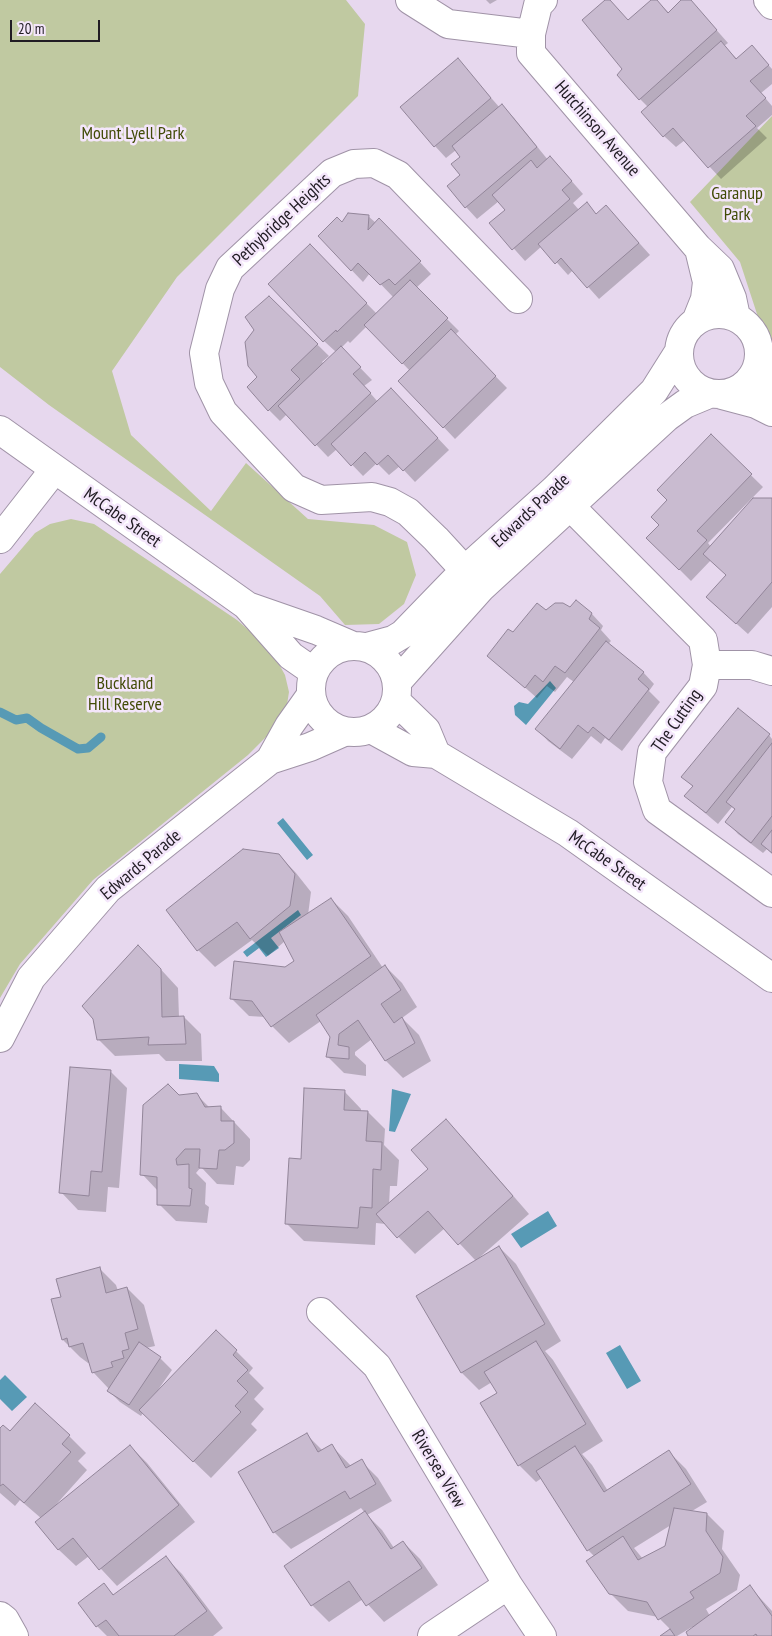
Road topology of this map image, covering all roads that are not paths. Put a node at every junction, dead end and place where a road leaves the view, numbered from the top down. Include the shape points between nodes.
1 (410, 0) edge
2 (543, 0) edge
3 (768, 0) edge
4 (772, 5) edge
5 (531, 34) junction
6 (698, 248) junction
7 (518, 299) dead end
8 (736, 317) junction
9 (697, 319) junction
10 (678, 353) junction
11 (758, 367) junction
12 (772, 390) edge
13 (716, 394) junction
14 (772, 412) edge
15 (0, 430) edge
16 (54, 470) junction
17 (562, 499) junction
18 (0, 538) edge
19 (472, 580) junction
20 (246, 605) junction
21 (359, 646) junction
22 (707, 665) junction
23 (772, 670) edge
24 (312, 683) junction
25 (396, 692) junction
26 (371, 729) junction
27 (344, 732) junction
28 (436, 754) junction
29 (270, 760) junction
30 (772, 893) edge
31 (772, 978) edge
32 (0, 1038) edge
33 (321, 1312) dead end
34 (508, 1585) junction
35 (0, 1616) edge
36 (14, 1636) edge
37 (432, 1636) edge
38 (542, 1636) edge

1 - 5 street via 448,24
2 - 5 street, Hutchinson Avenue via 538,5
3 - 4 street
5 - 6 street, Hutchinson Avenue via 531,53
6 - 8 street, Hutchinson Avenue via 720,269
6 - 9 street, Hutchinson Avenue via 707,282
7 - 19 street, Pethybridge Heights via 398,175 374,163 354,164 332,173 230,268 220,289 204,353 209,383 222,412 294,488 321,500 372,497 390,502 408,512
8 - 9 street via 710,314
8 - 11 street via 755,336
9 - 10 street via 681,339
10 - 13 street via 681,370 689,382 696,388
10 - 17 street, Edwards Parade via 654,391
11 - 12 street
11 - 13 street via 740,389
13 - 14 street via 756,404
13 - 17 street, Edwards Parade via 685,404
15 - 16 street, McCabe Street
16 - 18 street
16 - 20 street, McCabe Street
17 - 19 street, Edwards Parade
17 - 22 street, The Cutting via 703,640
19 - 21 street, Edwards Parade via 393,640
19 - 25 street, Edwards Parade
20 - 21 street, McCabe Street
20 - 24 street, McCabe Street
21 - 24 street via 329,653 320,662
21 - 25 street, McCabe Street via 378,652 387,660 394,670
22 - 23 street via 752,664
22 - 30 street, The Cutting via 703,686 652,752 648,782 657,810
24 - 27 street, McCabe Street via 315,708 332,727
24 - 29 street, Edwards Parade
25 - 26 street via 391,713
25 - 28 street, McCabe Street via 426,730
26 - 27 street
26 - 28 street, McCabe Street via 413,752
27 - 29 street, Edwards Parade
28 - 31 street, McCabe Street via 568,833
29 - 32 street, Edwards Parade via 108,889 31,978
33 - 34 street, Riversea View via 377,1366
34 - 37 street
34 - 38 street, Riversea View
35 - 36 street

